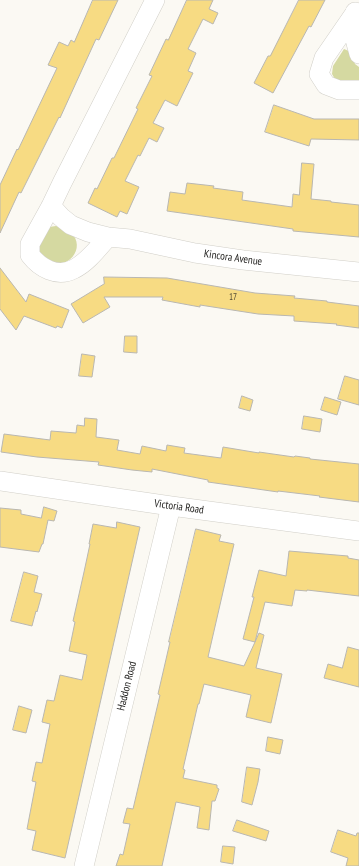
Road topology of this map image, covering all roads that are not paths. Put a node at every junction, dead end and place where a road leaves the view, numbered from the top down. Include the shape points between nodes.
1 (155, 0) edge
2 (357, 9) edge
3 (359, 54) edge
4 (359, 90) edge
5 (51, 206) junction
6 (108, 237) junction
7 (359, 272) edge
8 (0, 481) edge
9 (171, 506) junction
10 (359, 530) edge
11 (84, 866) edge

1 - 5 street
2 - 3 street via 353,32
2 - 4 street via 324,58 319,74 326,85 340,90
5 - 6 street, Kincora Avenue via 71,225
5 - 6 street via 30,244 30,255 42,267 60,273 73,270 86,261
6 - 7 street, Kincora Avenue via 243,260
8 - 9 street, Victoria Road
9 - 10 street, Victoria Road
9 - 11 street, Haddon Road

